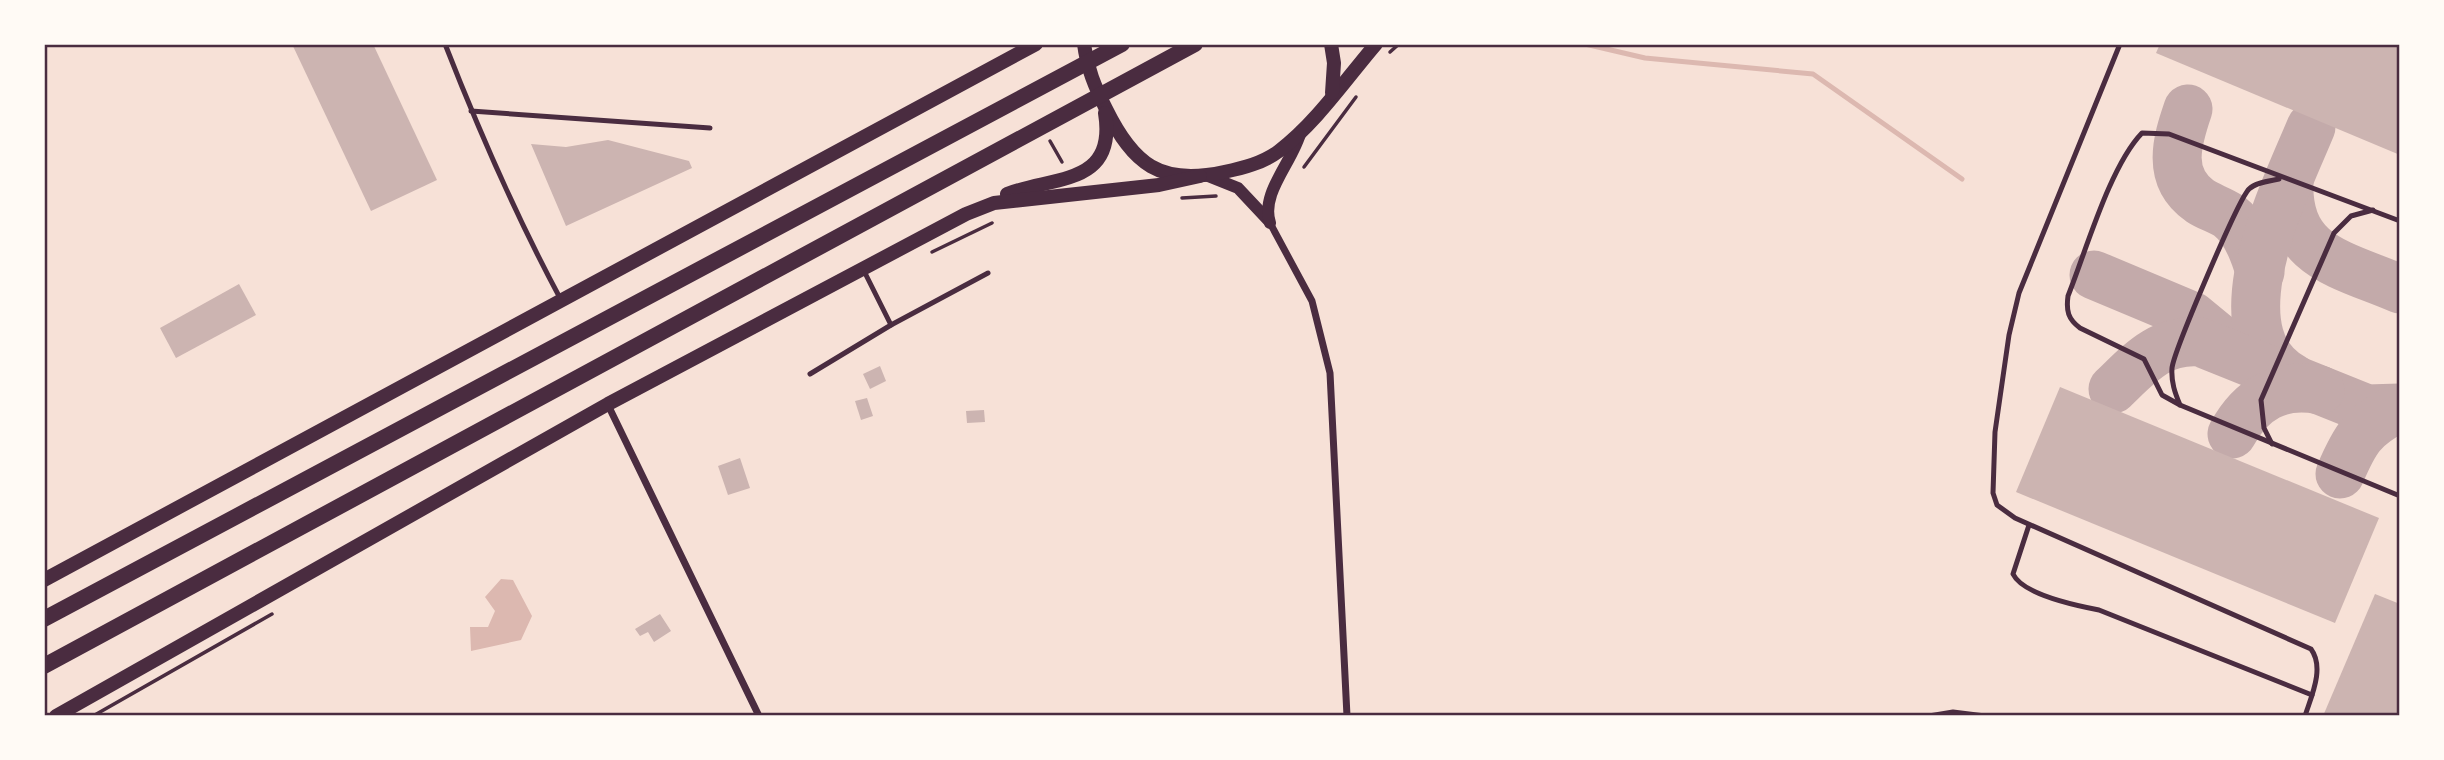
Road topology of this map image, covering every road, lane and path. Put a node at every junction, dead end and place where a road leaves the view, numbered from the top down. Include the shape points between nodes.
1 (445, 44) edge
2 (1016, 44) edge
3 (1036, 44) edge
4 (1075, 44) edge
5 (1084, 44) edge
6 (1122, 44) edge
7 (1195, 44) edge
8 (1331, 44) edge
9 (1376, 44) edge
10 (1399, 44) edge
11 (2120, 44) edge
12 (1389, 52) dead end
13 (1009, 59) junction
14 (1087, 68) junction
15 (1358, 94) dead end
16 (1332, 95) junction
17 (1102, 101) junction
18 (471, 110) junction
19 (710, 128) dead end
20 (1301, 131) junction
21 (1303, 168) dead end
22 (1203, 176) junction
23 (2281, 178) junction
24 (1224, 196) dead end
25 (1171, 198) dead end
26 (985, 206) junction
27 (2374, 210) junction
28 (1003, 218) dead end
29 (2400, 221) edge
30 (1270, 222) junction
31 (930, 253) dead end
32 (862, 268) junction
33 (988, 273) dead end
34 (562, 301) junction
35 (891, 325) junction
36 (810, 374) dead end
37 (608, 404) junction
38 (2180, 405) junction
39 (2272, 444) junction
40 (2400, 496) edge
41 (2029, 525) junction
42 (44, 580) edge
43 (44, 619) edge
44 (44, 666) edge
45 (2312, 695) junction
46 (56, 716) edge
47 (759, 716) edge
48 (1347, 716) edge
49 (1929, 716) edge
50 (1984, 716) edge
51 (2305, 716) edge

1 - 18 lane
2 - 13 street
3 - 13 main road
4 - 14 street
5 - 14 main road
6 - 43 main road
7 - 44 main road
8 - 16 main road
9 - 16 main road
10 - 12 path
11 - 41 lane via 2019,293 2009,335 1995,432 1993,493 2004,512
13 - 34 main road
14 - 17 main road
15 - 21 path
16 - 20 main road
17 - 22 main road via 1127,148 1143,163 1171,175
17 - 26 main road via 1105,142 1094,163 1073,178 1010,193
18 - 19 lane
18 - 34 lane
20 - 22 main road via 1263,160
20 - 30 street via 1269,196
22 - 26 main road
22 - 30 street via 1238,188
23 - 27 lane
23 - 38 lane via 2255,184 2238,208 2175,356 2173,382
23 - 38 lane via 2169,134 2147,132 2132,145 2113,182 2068,296 2068,314 2080,328 2144,359 2162,395
24 - 25 path
26 - 32 main road
27 - 29 lane
27 - 39 lane via 2351,216 2334,233 2261,400 2264,428
28 - 31 path
30 - 48 street via 1312,301 1329,365
32 - 35 lane
32 - 37 main road
33 - 35 lane
34 - 42 main road
35 - 36 lane
37 - 46 main road
37 - 47 street
38 - 39 lane
39 - 40 lane
41 - 45 lane via 2305,645 2317,664
41 - 45 lane via 2013,574 2022,586 2073,606 2099,610
45 - 51 lane
49 - 50 lane via 1953,712

